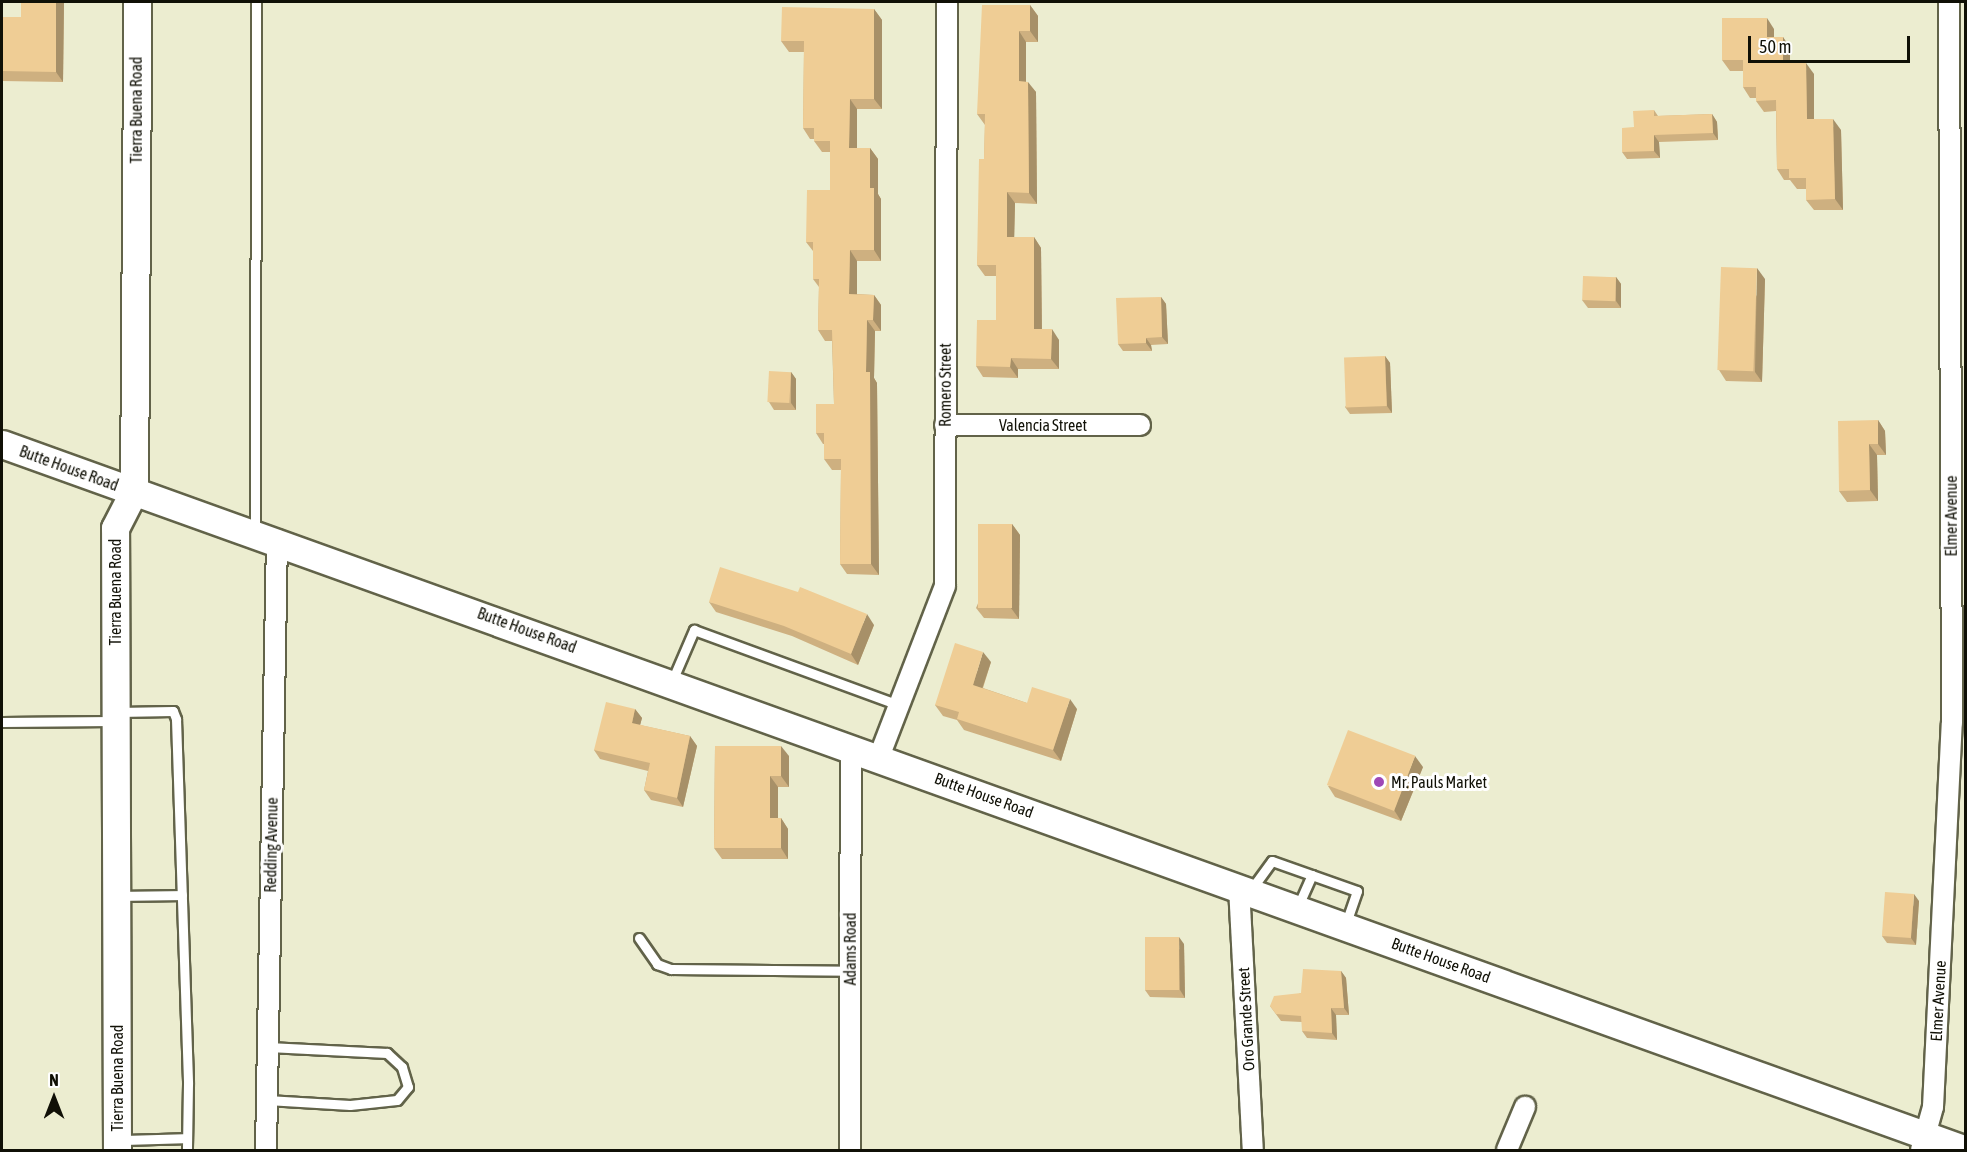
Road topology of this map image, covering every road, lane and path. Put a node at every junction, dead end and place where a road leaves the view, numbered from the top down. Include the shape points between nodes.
1 (137, 2) edge
2 (256, 2) edge
3 (946, 2) edge
4 (1949, 2) edge
5 (945, 424) junction
6 (1140, 424) dead end
7 (2, 444) edge
8 (134, 491) junction
9 (1958, 492) edge
10 (266, 536) junction
11 (672, 682) junction
12 (899, 705) junction
13 (116, 717) junction
14 (2, 722) edge
15 (1959, 723) edge
16 (851, 747) junction
17 (879, 757) junction
18 (1312, 875) junction
19 (1244, 889) junction
20 (182, 895) junction
21 (116, 896) junction
22 (1297, 908) junction
23 (1345, 925) junction
24 (639, 938) dead end
25 (850, 971) junction
26 (268, 1047) junction
27 (267, 1100) junction
28 (1525, 1107) dead end
29 (187, 1138) junction
30 (1922, 1143) edge
31 (117, 1145) edge
32 (187, 1150) edge
33 (266, 1150) edge
34 (850, 1150) edge
35 (1253, 1150) edge
36 (1508, 1150) edge
37 (1965, 1150) edge

1 - 8 main road, Tierra Buena Road
2 - 10 lane
3 - 5 street, Romero Street
4 - 9 street, Elmer Avenue
5 - 6 street, Valencia Street
5 - 12 street, Romero Street via 945,586
7 - 8 main road, Butte House Road
8 - 10 main road, Butte House Road
8 - 13 main road, Tierra Buena Road via 115,528
9 - 15 street, Elmer Avenue
10 - 11 main road, Butte House Road
10 - 26 street, Redding Avenue
11 - 12 lane via 694,630
11 - 16 main road, Butte House Road
12 - 17 street, Romero Street
13 - 14 lane
13 - 20 lane via 173,711 176,719
13 - 21 main road, Tierra Buena Road
15 - 30 street, Elmer Avenue via 1933,1107
16 - 17 main road, Butte House Road
16 - 25 street, Adams Road
17 - 19 main road, Butte House Road
18 - 19 lane via 1272,861
18 - 22 lane
18 - 23 lane via 1357,891
19 - 22 main road, Butte House Road
19 - 35 street, Oro Grande Street
20 - 21 lane
20 - 29 lane
21 - 31 main road, Tierra Buena Road
22 - 23 main road, Butte House Road
23 - 30 main road, Butte House Road
24 - 25 lane via 657,964 671,969
25 - 34 street, Adams Road
26 - 27 street, Redding Avenue
26 - 27 lane via 387,1053 402,1067 408,1087 397,1100 362,1104
27 - 33 street, Redding Avenue
28 - 36 street
29 - 31 lane
29 - 32 lane
30 - 37 main road, Butte House Road

